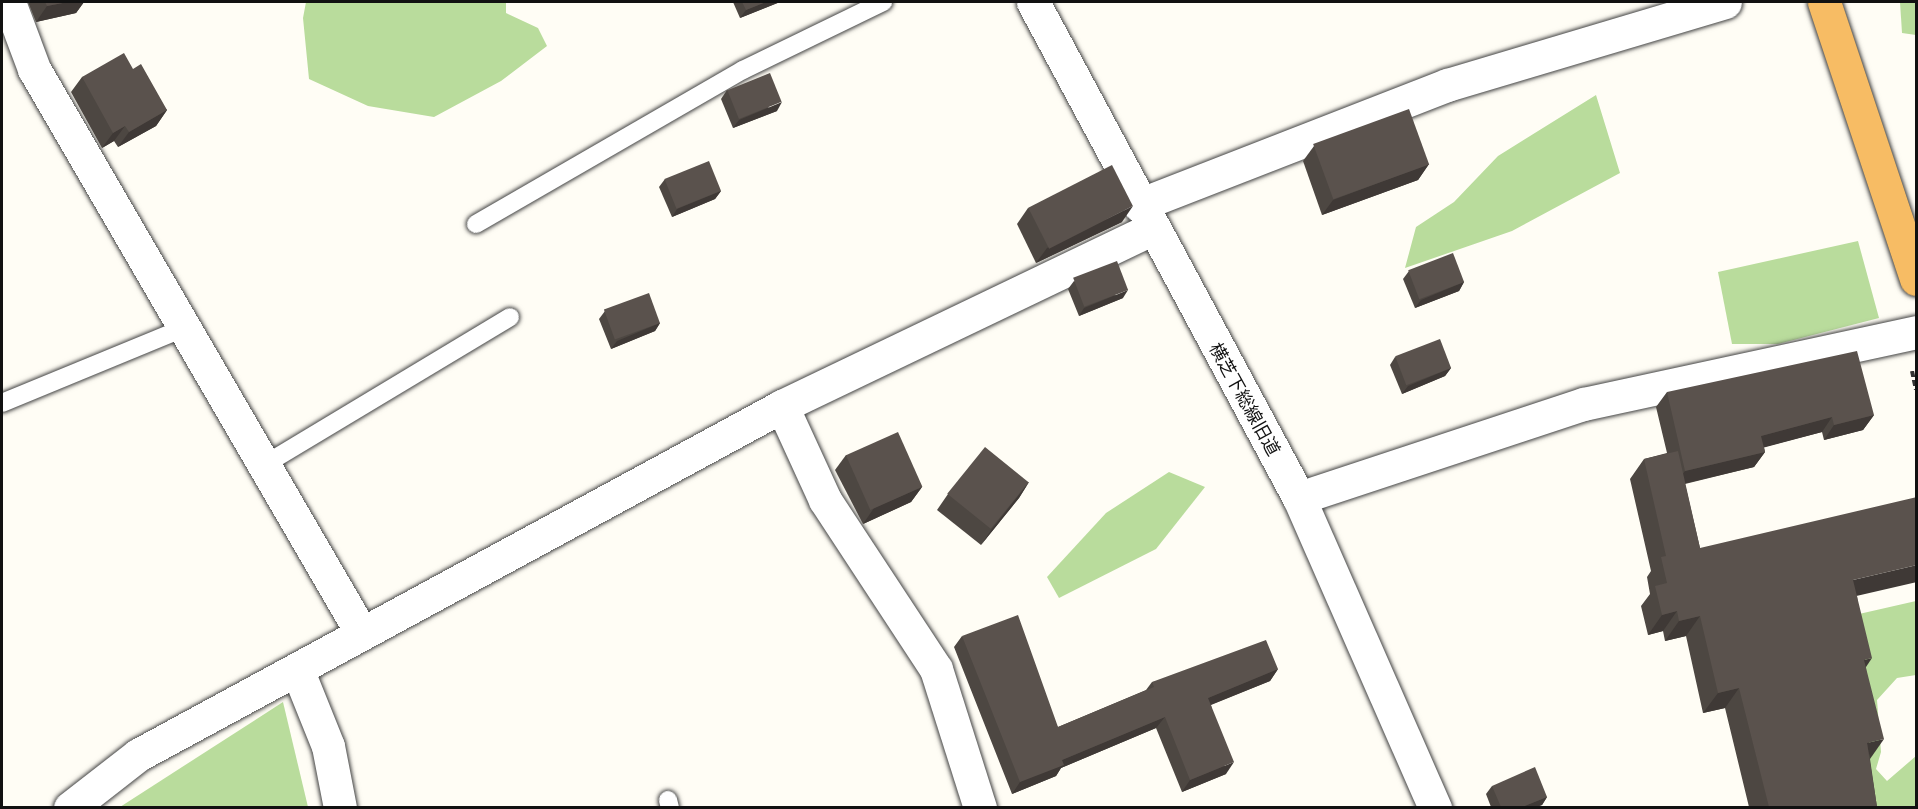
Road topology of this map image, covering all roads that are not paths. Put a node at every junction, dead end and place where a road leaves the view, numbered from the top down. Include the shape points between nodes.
1 (9, 2) edge
2 (883, 2) edge
3 (1033, 2) edge
4 (1725, 2) edge
5 (1824, 2) edge
6 (1145, 217) junction
7 (476, 224) dead end
8 (1917, 279) edge
9 (510, 317) dead end
10 (184, 328) junction
11 (1917, 332) edge
12 (2, 403) edge
13 (782, 406) junction
14 (264, 465) junction
15 (1299, 498) junction
16 (360, 633) junction
17 (297, 669) junction
18 (70, 807) edge
19 (340, 807) edge
20 (980, 807) edge
21 (1434, 807) edge

1 - 10 street via 34,69
2 - 7 lane via 743,70
3 - 6 street, 横芝下総線旧道
4 - 6 street via 1447,85
5 - 8 highway
6 - 13 street
6 - 15 street, 横芝下総線旧道
9 - 14 lane
10 - 12 lane
10 - 14 street
11 - 15 street via 1584,404
13 - 16 street
13 - 20 street via 825,500 936,669
14 - 16 street
15 - 21 street, 横芝下総線旧道
16 - 17 street
17 - 18 street via 138,755
17 - 19 street via 328,746

